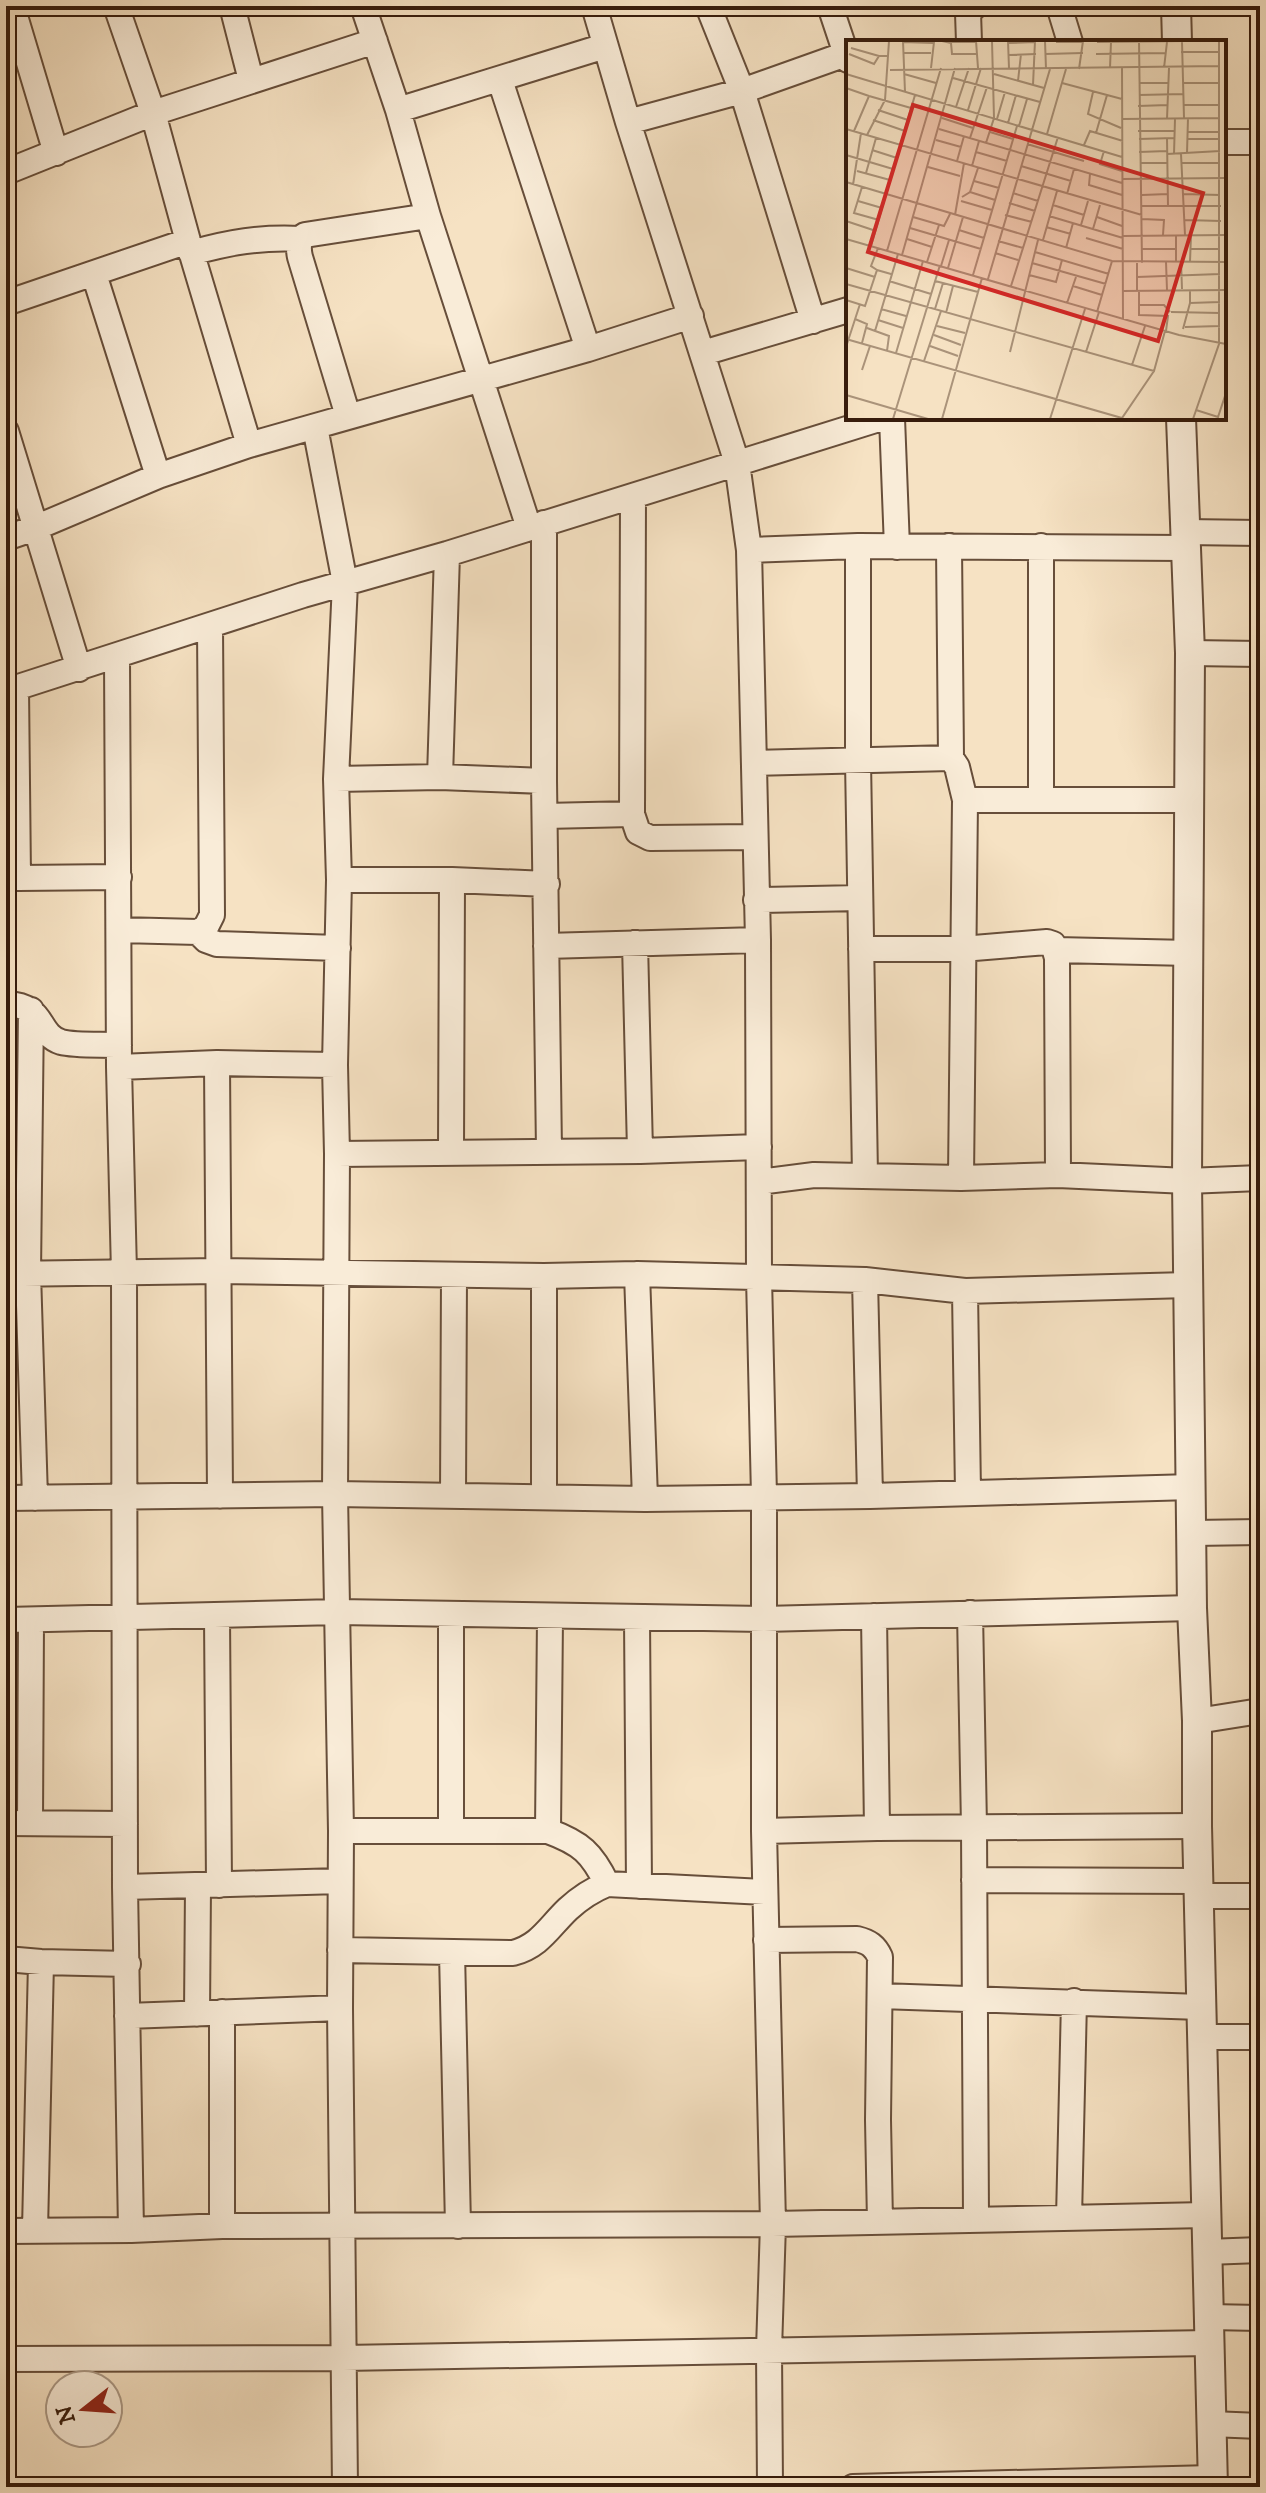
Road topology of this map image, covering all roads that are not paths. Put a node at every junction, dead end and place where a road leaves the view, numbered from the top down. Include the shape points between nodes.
1 (12, 6) edge
2 (116, 6) edge
3 (232, 6) edge
4 (363, 6) edge
5 (594, 6) edge
6 (708, 6) edge
7 (830, 6) edge
8 (975, 6) edge
9 (1059, 6) edge
10 (1176, 6) edge
11 (969, 40) edge
12 (1069, 40) edge
13 (1177, 40) edge
14 (375, 41) junction
15 (605, 46) junction
16 (846, 54) edge
17 (846, 57) edge
18 (251, 80) junction
19 (500, 80) junction
20 (742, 91) junction
21 (398, 110) junction
22 (153, 113) junction
23 (628, 122) junction
24 (1226, 142) edge
25 (1260, 142) edge
26 (56, 153) junction
27 (6, 172) edge
28 (428, 216) junction
29 (301, 239) junction
30 (190, 247) junction
31 (94, 274) junction
32 (6, 303) edge
33 (846, 311) edge
34 (691, 316) junction
35 (813, 321) junction
36 (588, 349) junction
37 (703, 353) junction
38 (483, 379) junction
39 (348, 416) junction
40 (876, 420) edge
41 (892, 420) edge
42 (1181, 420) edge
43 (315, 427) junction
44 (6, 431) edge
45 (249, 445) junction
46 (737, 463) junction
47 (158, 476) junction
48 (633, 496) junction
49 (537, 526) junction
50 (35, 528) junction
51 (1260, 533) edge
52 (6, 538) edge
53 (1185, 540) junction
54 (858, 546) junction
55 (949, 546) junction
56 (1041, 546) junction
57 (897, 547) junction
58 (749, 550) junction
59 (447, 554) junction
60 (345, 583) junction
61 (210, 626) junction
62 (1190, 653) junction
63 (1260, 654) edge
64 (117, 657) junction
65 (79, 669) junction
66 (11, 690) edge
67 (951, 758) junction
68 (858, 761) junction
69 (754, 763) junction
70 (440, 777) junction
71 (336, 779) junction
72 (544, 781) junction
73 (965, 800) junction
74 (1041, 800) junction
75 (1191, 800) junction
76 (632, 814) junction
77 (545, 816) junction
78 (755, 837) junction
79 (119, 877) junction
80 (12, 878) edge
81 (339, 880) junction
82 (452, 880) junction
83 (547, 884) junction
84 (860, 898) junction
85 (756, 900) junction
86 (120, 930) junction
87 (198, 932) junction
88 (758, 940) junction
89 (635, 943) junction
90 (546, 946) junction
91 (338, 948) junction
92 (861, 949) junction
93 (962, 949) junction
94 (1056, 950) junction
95 (1190, 953) junction
96 (6, 1004) edge
97 (31, 1010) junction
98 (119, 1056) junction
99 (217, 1063) junction
100 (335, 1065) junction
101 (759, 1147) junction
102 (549, 1151) junction
103 (640, 1151) junction
104 (451, 1152) junction
105 (337, 1154) junction
106 (865, 1175) junction
107 (1058, 1175) junction
108 (961, 1178) junction
109 (1260, 1178) edge
110 (1187, 1181) junction
111 (759, 1182) junction
112 (218, 1271) junction
113 (124, 1272) junction
114 (336, 1272) junction
115 (17, 1274) edge
116 (637, 1274) junction
117 (454, 1275) junction
118 (544, 1276) junction
119 (759, 1277) junction
120 (865, 1280) junction
121 (1188, 1285) junction
122 (965, 1291) junction
123 (1192, 1487) junction
124 (968, 1493) junction
125 (335, 1494) junction
126 (220, 1496) junction
127 (453, 1496) junction
128 (870, 1496) junction
129 (123, 1497) junction
130 (544, 1497) junction
131 (763, 1497) junction
132 (6, 1498) edge
133 (35, 1498) junction
134 (645, 1499) junction
135 (1260, 1532) edge
136 (1193, 1533) junction
137 (1192, 1608) junction
138 (338, 1612) junction
139 (970, 1613) junction
140 (451, 1614) junction
141 (217, 1616) junction
142 (874, 1616) junction
143 (124, 1617) junction
144 (550, 1617) junction
145 (637, 1618) junction
146 (764, 1619) junction
147 (6, 1620) edge
148 (31, 1620) junction
149 (1260, 1711) edge
150 (1197, 1721) junction
151 (18, 1823) edge
152 (125, 1824) junction
153 (1197, 1826) junction
154 (974, 1827) junction
155 (877, 1828) junction
156 (451, 1830) junction
157 (341, 1831) junction
158 (548, 1831) junction
159 (764, 1831) junction
160 (974, 1880) junction
161 (340, 1881) junction
162 (607, 1884) junction
163 (208, 1886) junction
164 (639, 1886) junction
165 (125, 1887) junction
166 (1198, 1888) junction
167 (765, 1892) junction
168 (1260, 1896) edge
169 (766, 1940) junction
170 (340, 1950) junction
171 (452, 1952) junction
172 (6, 1959) edge
173 (41, 1962) junction
174 (128, 1964) junction
175 (880, 1996) junction
176 (975, 1998) junction
177 (1074, 2001) junction
178 (1201, 2007) junction
179 (340, 2008) junction
180 (222, 2012) junction
181 (197, 2014) junction
182 (127, 2016) junction
183 (1202, 2037) junction
184 (1260, 2037) edge
185 (1206, 2215) junction
186 (1069, 2218) junction
187 (976, 2220) junction
188 (880, 2222) junction
189 (773, 2224) junction
190 (222, 2226) junction
191 (458, 2226) junction
192 (341, 2227) junction
193 (35, 2230) junction
194 (131, 2230) junction
195 (6, 2231) edge
196 (1260, 2250) edge
197 (1207, 2252) junction
198 (1260, 2318) edge
199 (1209, 2330) junction
200 (769, 2350) junction
201 (344, 2358) junction
202 (6, 2359) edge
203 (1211, 2424) junction
204 (1260, 2426) edge
205 (1212, 2483) edge
206 (1080, 2484) edge
207 (987, 2486) edge
208 (345, 2487) edge
209 (770, 2487) edge
210 (853, 2487) edge
211 (883, 2487) edge

1 - 26 street
2 - 22 street
3 - 18 street
4 - 14 street
5 - 15 street
6 - 20 street
7 - 16 street
8 - 11 street via 968,13
9 - 12 street
10 - 13 street
14 - 18 street
14 - 21 street
15 - 19 street
15 - 23 street
17 - 20 street
18 - 22 street
19 - 21 street
19 - 36 street
20 - 23 street
20 - 35 street
21 - 28 street
22 - 26 street
22 - 30 street
23 - 34 street
24 - 25 street
26 - 27 street
28 - 29 street
28 - 38 street
29 - 30 street via 270,237
29 - 39 street via 300,257
30 - 31 street
30 - 45 street
31 - 32 street
31 - 47 street
33 - 35 street
34 - 36 street
34 - 37 street
35 - 37 street
36 - 38 street
37 - 46 street
38 - 39 street
38 - 49 street
39 - 43 street
40 - 46 street
41 - 57 street
42 - 53 street
43 - 45 street
43 - 60 street
44 - 50 street
45 - 47 street
46 - 48 street
46 - 58 street
47 - 50 street
48 - 49 street
48 - 76 street
49 - 59 street
49 - 72 street
50 - 52 street
50 - 65 street
51 - 53 street
53 - 56 street
53 - 62 street
54 - 57 street
54 - 58 street
54 - 68 street
55 - 56 street
55 - 57 street
55 - 67 street
56 - 74 street
58 - 69 street
59 - 60 street
59 - 70 street
60 - 61 street
60 - 71 street
61 - 64 street
61 - 87 street via 212,915
62 - 63 street
62 - 75 street
64 - 65 street
64 - 79 street
65 - 66 street
66 - 80 street
67 - 68 street
67 - 73 street
68 - 69 street
68 - 84 street
69 - 78 street
70 - 71 street
70 - 72 street
71 - 81 street
72 - 77 street
73 - 74 street
73 - 93 street
74 - 75 street
75 - 95 street
76 - 77 street
76 - 78 street via 638,832 650,838
77 - 83 street
78 - 85 street
79 - 80 street
79 - 86 street
81 - 82 street
81 - 91 street
82 - 83 street
82 - 104 street
83 - 90 street
84 - 85 street
84 - 92 street
85 - 88 street
86 - 87 street
86 - 98 street
87 - 91 street via 217,944
88 - 89 street
88 - 101 street
89 - 90 street
89 - 103 street
90 - 102 street
91 - 100 street
92 - 93 street
92 - 106 street
93 - 94 street via 1047,942
93 - 108 street
94 - 95 street
94 - 107 street
95 - 110 street
96 - 97 street
97 - 98 street via 61,1042
97 - 115 street
98 - 99 street
98 - 113 street
99 - 100 street
99 - 112 street
100 - 105 street
101 - 103 street
101 - 111 street
102 - 103 street
102 - 104 street
104 - 105 street
105 - 114 street
106 - 108 street
106 - 111 street
107 - 108 street
107 - 110 street
109 - 110 street
110 - 121 street
111 - 119 street
112 - 113 street
112 - 114 street
112 - 126 street
113 - 115 street
113 - 129 street
114 - 117 street
114 - 125 street
115 - 133 street
116 - 118 street
116 - 119 street
116 - 134 street
117 - 118 street
117 - 127 street
118 - 130 street
119 - 120 street
119 - 131 street
120 - 122 street
120 - 128 street
121 - 122 street
121 - 123 street
122 - 124 street
123 - 124 street
123 - 136 street
124 - 128 street
125 - 126 street
125 - 127 street
125 - 138 street
126 - 129 street
127 - 130 street
128 - 131 street
129 - 133 street
129 - 143 street
130 - 134 street
131 - 134 street
131 - 146 street
132 - 133 street
135 - 136 street
136 - 137 street
137 - 139 street
137 - 150 street
138 - 140 street
138 - 141 street
138 - 157 street
139 - 142 street
139 - 154 street
140 - 144 street
140 - 156 street
141 - 143 street
141 - 163 street
142 - 146 street
142 - 155 street
143 - 148 street
143 - 152 street
144 - 145 street
144 - 158 street
145 - 146 street
145 - 164 street
146 - 159 street
147 - 148 street
148 - 151 street
149 - 150 street
150 - 153 street
151 - 152 street
152 - 165 street
153 - 154 street
153 - 166 street
154 - 155 street
154 - 160 street
155 - 159 street
156 - 157 street
156 - 158 street
157 - 161 street
158 - 162 street via 587,1852
159 - 167 street
160 - 166 street
160 - 176 street
161 - 163 street
161 - 170 street
162 - 164 street
162 - 171 street via 579,1900 528,1949
163 - 165 street
163 - 181 street
164 - 167 street
165 - 174 street
166 - 168 street
166 - 178 street
167 - 169 street
169 - 175 street via 867,1941 880,1957
169 - 189 street
170 - 171 street
170 - 179 street
171 - 191 street
172 - 173 street
173 - 174 street
173 - 193 street
174 - 182 street
175 - 176 street
175 - 188 street
176 - 177 street
176 - 187 street
177 - 178 street
177 - 186 street
178 - 183 street
179 - 180 street
179 - 192 street
180 - 181 street
180 - 190 street
181 - 182 street
182 - 194 street
183 - 184 street
183 - 185 street
185 - 186 street
185 - 197 street
186 - 187 street
187 - 188 street
188 - 189 street
189 - 191 street
189 - 200 street
190 - 192 street
190 - 194 street
191 - 192 street
192 - 201 street
193 - 194 street
193 - 195 street
196 - 197 street
197 - 199 street
198 - 199 street
199 - 200 street
199 - 203 street
200 - 201 street
200 - 209 street
201 - 202 street
201 - 208 street
203 - 204 street
203 - 205 street
205 - 206 street
206 - 207 street
207 - 211 street
210 - 211 street

